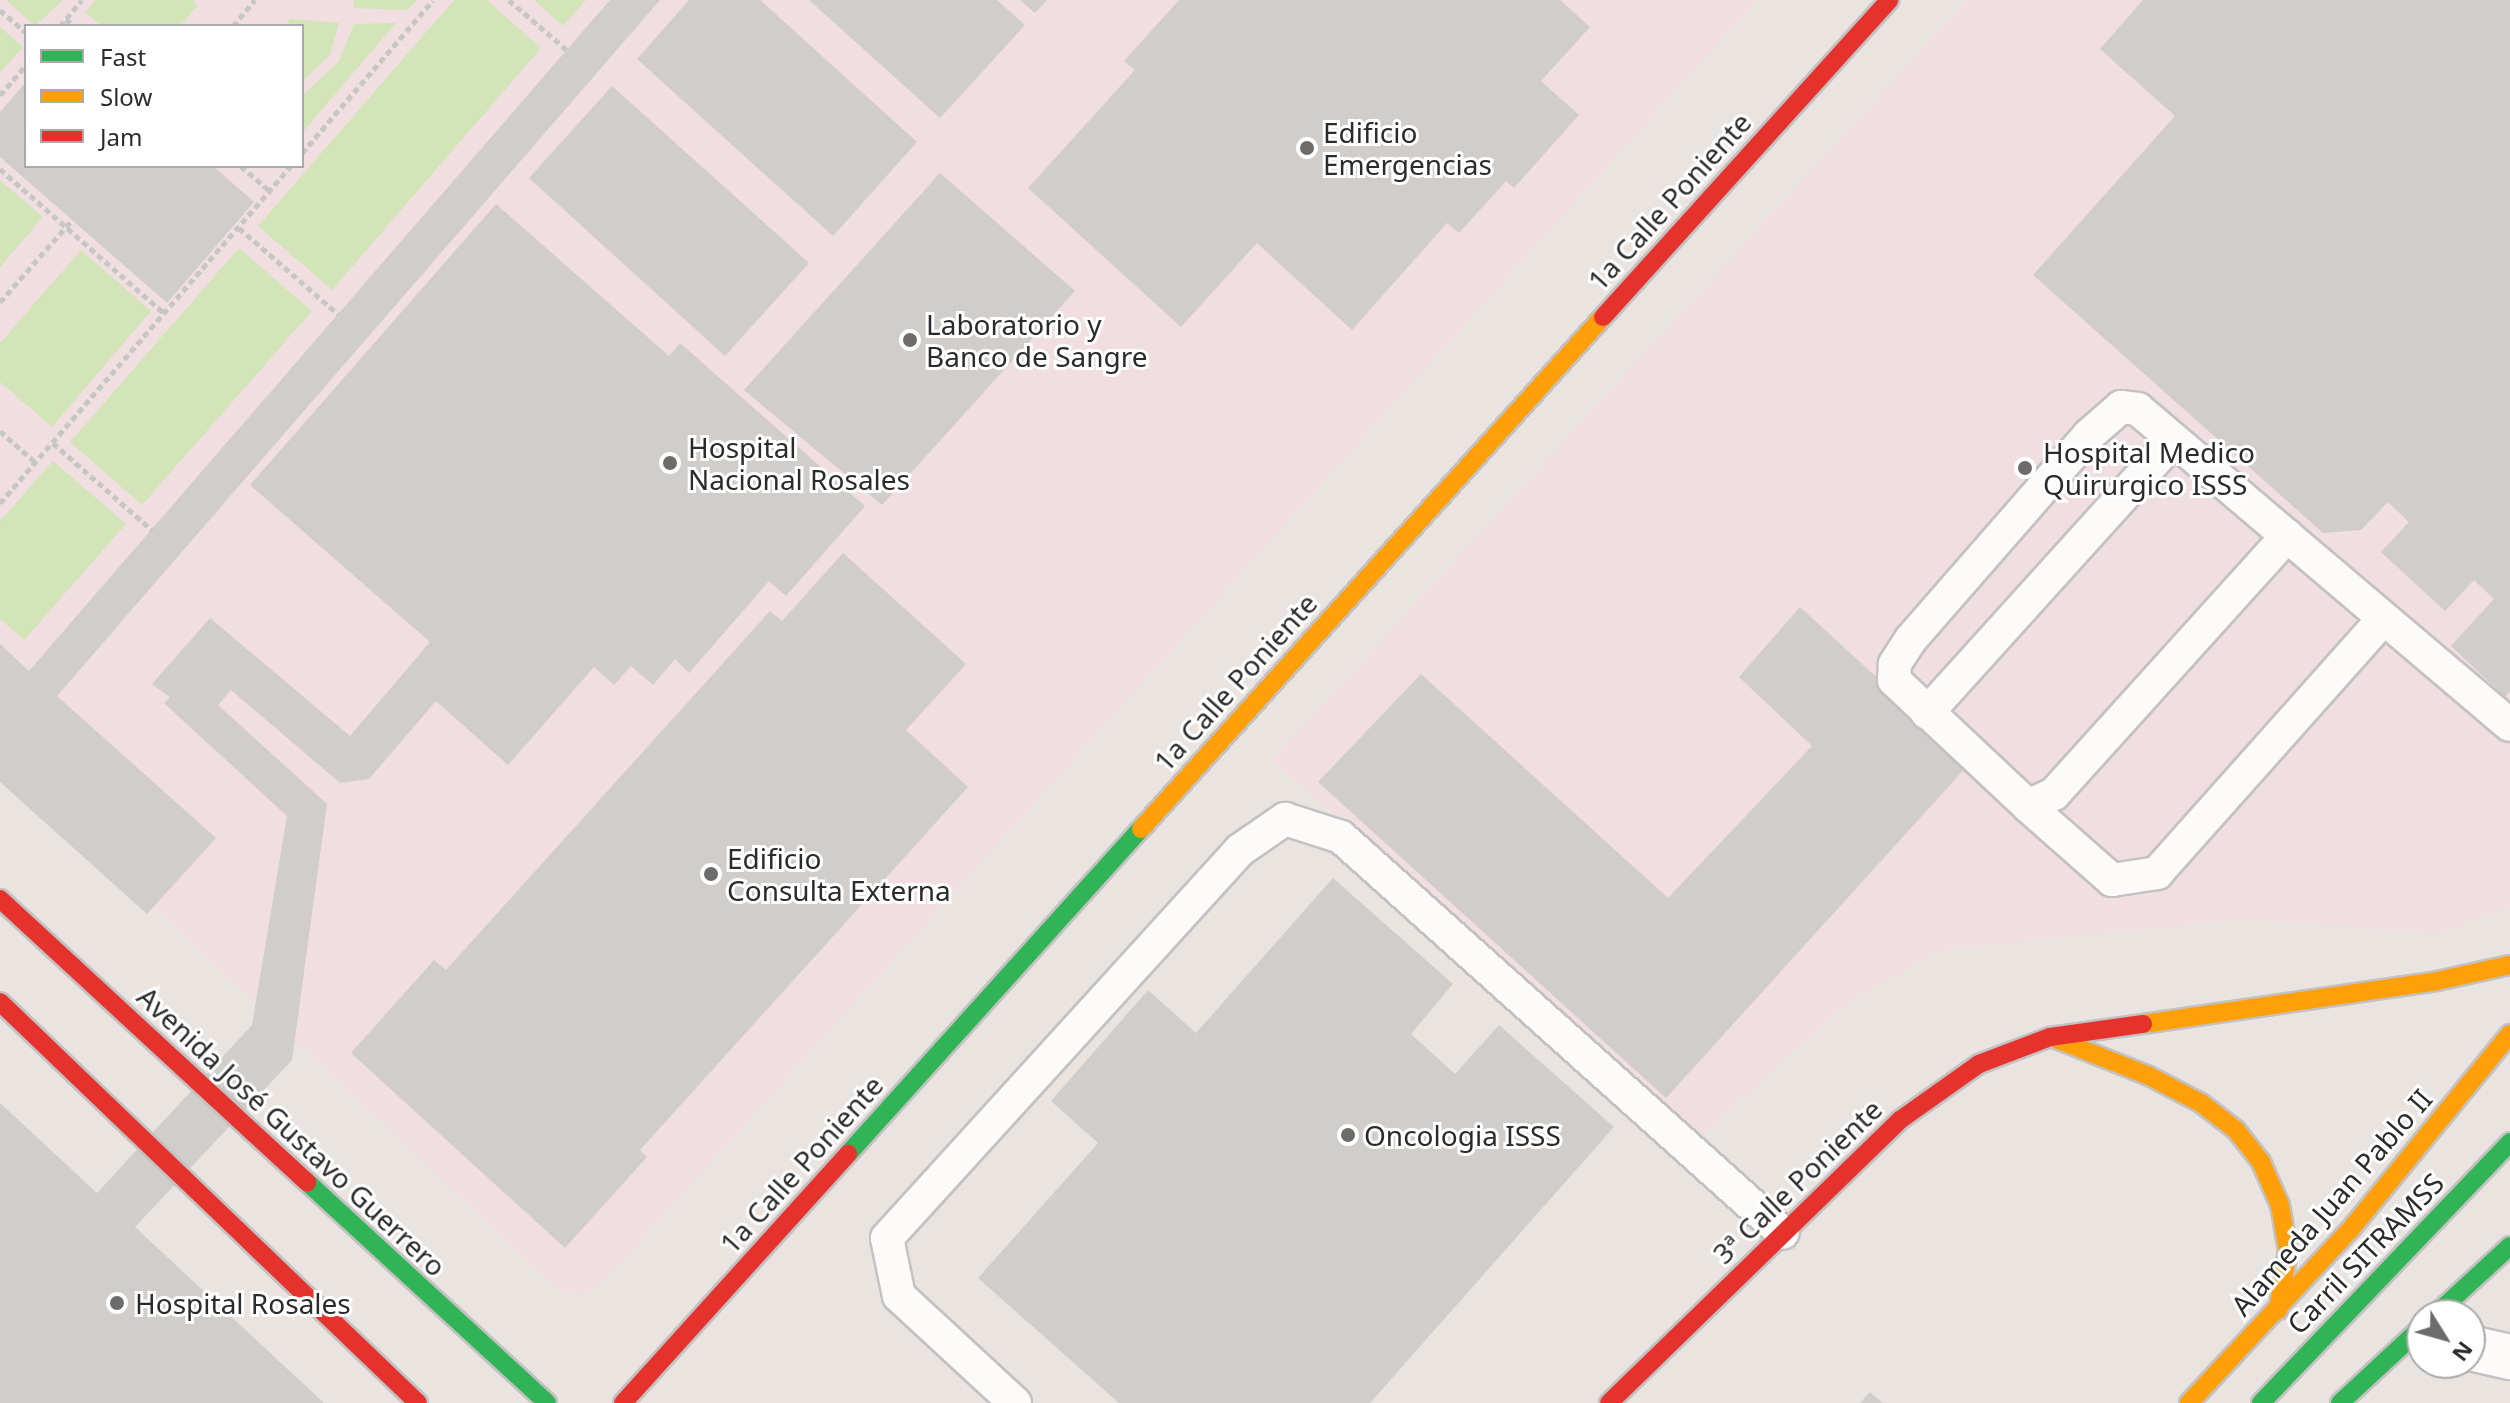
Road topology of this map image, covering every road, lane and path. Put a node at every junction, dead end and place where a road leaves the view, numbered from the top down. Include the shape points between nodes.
1 (82, 0) edge
2 (255, 0) edge
3 (433, 0) edge
4 (509, 0) edge
5 (1889, 0) edge
6 (0, 10) edge
7 (66, 19) junction
8 (62, 24) edge
9 (72, 24) edge
10 (235, 24) edge
11 (24, 31) edge
12 (567, 50) dead end
13 (24, 67) edge
14 (0, 95) edge
15 (304, 151) edge
16 (243, 168) edge
17 (289, 168) edge
18 (0, 169) edge
19 (270, 191) junction
20 (72, 220) dead end
21 (66, 227) junction
22 (239, 228) junction
23 (0, 302) edge
24 (164, 313) junction
25 (338, 314) dead end
26 (0, 431) edge
27 (2174, 440) junction
28 (53, 443) junction
29 (35, 462) junction
30 (0, 503) edge
31 (152, 530) dead end
32 (2287, 536) junction
33 (2383, 619) junction
34 (1927, 713) junction
35 (2510, 725) edge
36 (2028, 806) junction
37 (0, 899) edge
38 (2510, 965) edge
39 (0, 1002) edge
40 (2510, 1034) edge
41 (2050, 1037) junction
42 (2510, 1142) edge
43 (1783, 1233) junction
44 (2510, 1246) edge
45 (2452, 1299) edge
46 (2278, 1310) junction
47 (2406, 1342) edge
48 (2486, 1352) edge
49 (2510, 1357) edge
50 (2406, 1369) edge
51 (418, 1403) edge
52 (547, 1403) edge
53 (623, 1403) edge
54 (1015, 1403) edge
55 (1609, 1403) edge
56 (2189, 1403) edge
57 (2261, 1403) edge
58 (2340, 1403) edge
59 (2350, 1403) edge

1 - 7 path
2 - 10 path
3 - 15 path
4 - 12 path
5 - 53 street, 1a Calle Poniente
6 - 11 path
7 - 8 path
7 - 9 path
13 - 14 path
16 - 19 path
17 - 19 path
18 - 21 path
19 - 22 path
20 - 21 path
21 - 23 path
21 - 24 path
22 - 24 path
22 - 25 path
24 - 28 path
26 - 29 path
27 - 32 lane
27 - 34 lane
27 - 34 lane via 2138,409 2121,407 2089,435 1895,664 1894,680
28 - 29 path
28 - 31 path
29 - 30 path
32 - 33 lane
32 - 36 lane via 2054,794
33 - 35 lane
33 - 36 lane via 2157,873 2112,880
34 - 36 lane
37 - 52 street, Avenida José Gustavo Guerrero
38 - 41 street, 3ª Calle Poniente via 2437,981
39 - 51 street
40 - 46 street, Alameda Juan Pablo II
41 - 43 street, 3ª Calle Poniente via 1979,1064 1940,1089 1900,1120
41 - 46 street via 2149,1076 2201,1103 2236,1130 2261,1162 2280,1205 2288,1251
42 - 57 street, Carril SITRAMSS
43 - 54 lane via 1341,837 1285,819 1240,850 887,1238 899,1296
43 - 55 street, 3ª Calle Poniente
44 - 45 street
46 - 56 street, Alameda Juan Pablo II
47 - 58 street
48 - 49 street
50 - 59 street

